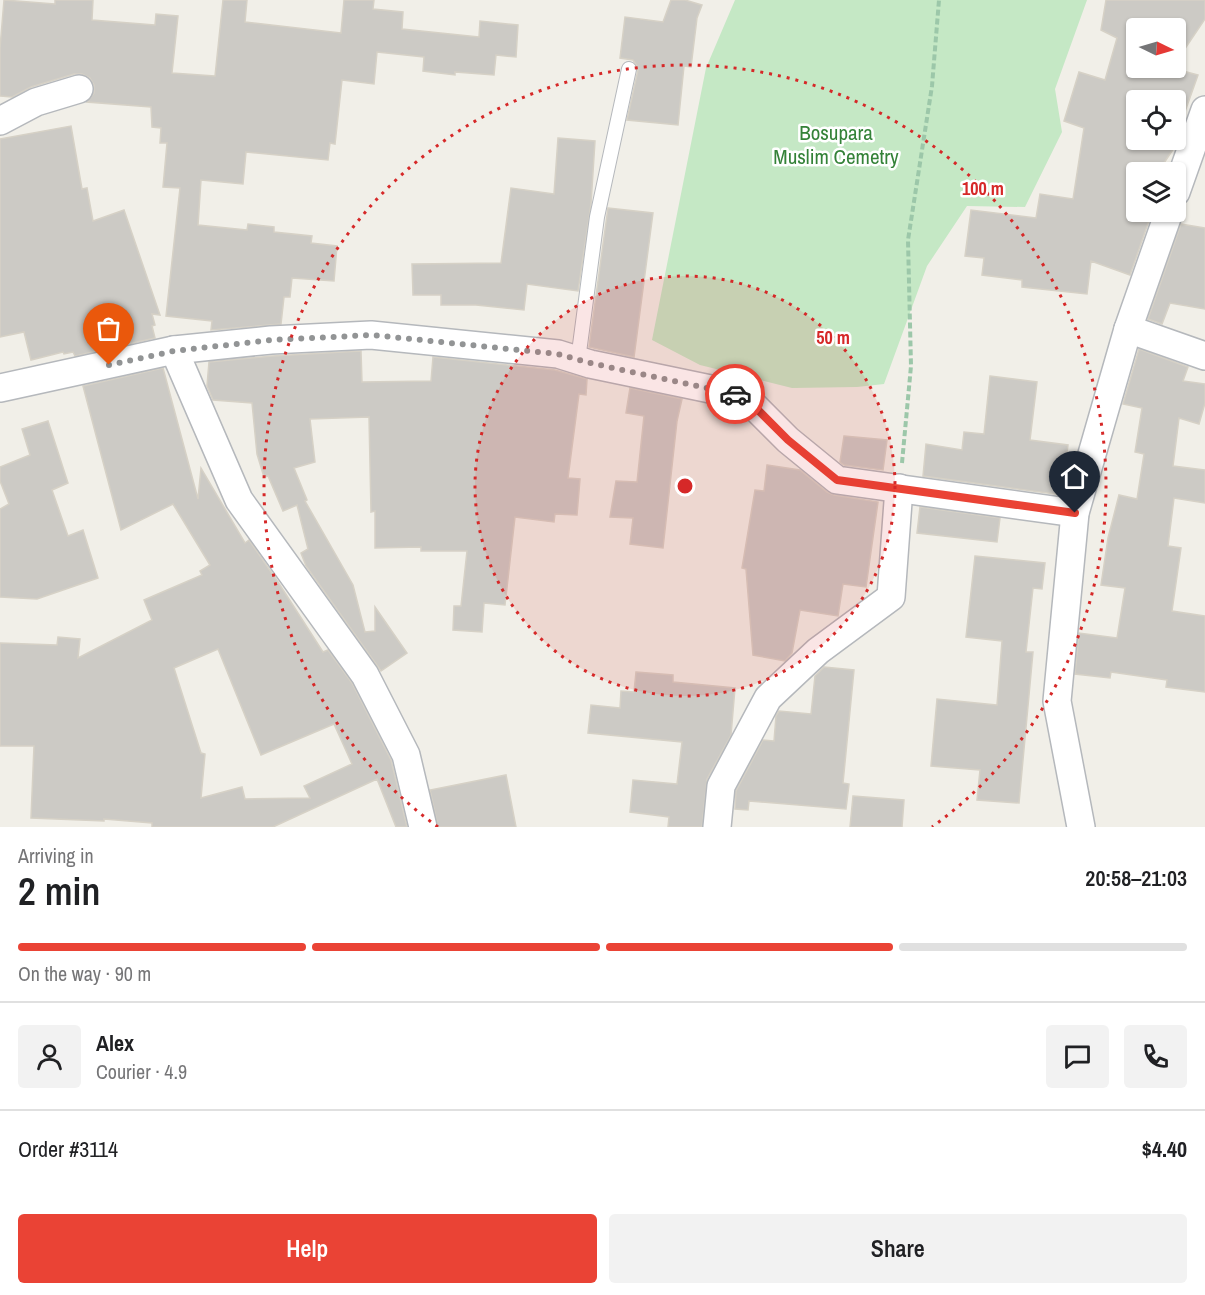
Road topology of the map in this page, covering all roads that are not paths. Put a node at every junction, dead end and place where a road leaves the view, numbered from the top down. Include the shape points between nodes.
1 (629, 69) dead end
2 (79, 89) dead end
3 (1205, 110) edge
4 (0, 121) edge
5 (1186, 164) edge
6 (1165, 222) edge
7 (1128, 329) junction
8 (174, 351) junction
9 (1205, 356) edge
10 (578, 360) junction
11 (0, 388) edge
12 (899, 488) junction
13 (1075, 513) junction
14 (423, 827) edge
15 (717, 827) edge
16 (1081, 827) edge

1 - 10 lane via 597,217
2 - 4 street via 36,102
3 - 5 street
6 - 7 street
7 - 9 street
7 - 13 street
8 - 10 street via 272,340 372,335 558,354
8 - 11 street
8 - 14 street via 239,500 365,675 406,755
10 - 12 street via 744,396 788,440 837,480
12 - 13 street
12 - 15 street via 891,597 818,651 768,698 721,786
13 - 16 street via 1057,701

